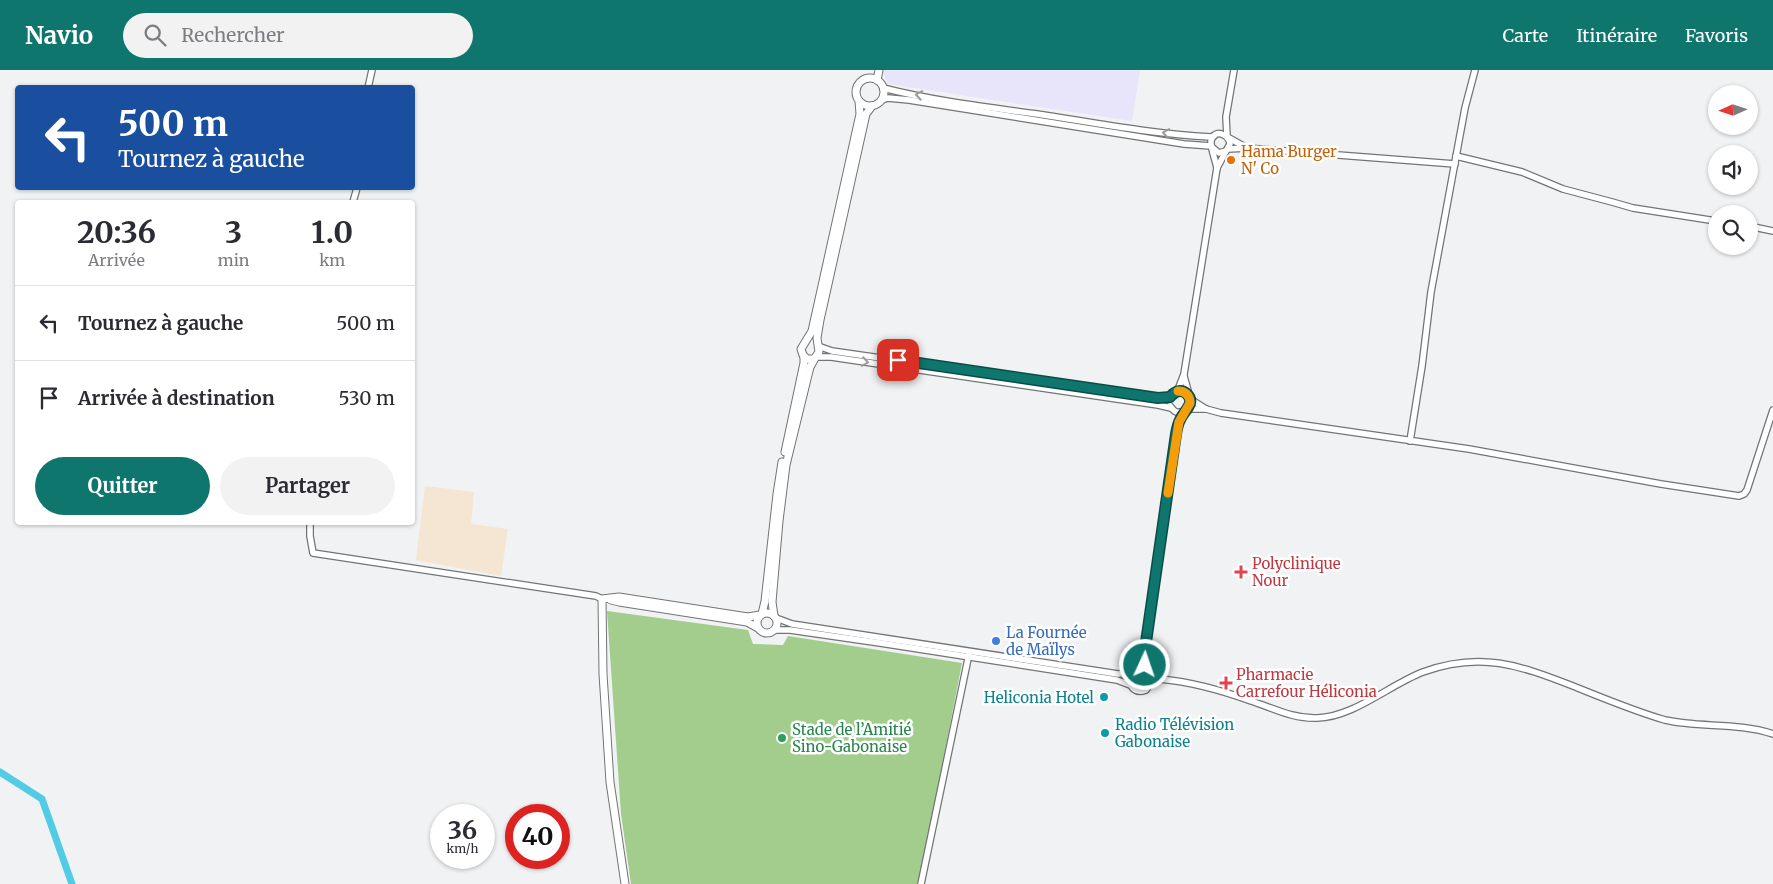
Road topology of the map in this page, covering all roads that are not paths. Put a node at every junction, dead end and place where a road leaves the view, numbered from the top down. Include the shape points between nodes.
1 (372, 70) edge
2 (870, 70) edge
3 (879, 70) edge
4 (1234, 70) edge
5 (1475, 70) edge
6 (869, 78) junction
7 (877, 80) junction
8 (369, 85) edge
9 (883, 88) junction
10 (882, 100) junction
11 (859, 101) junction
12 (872, 106) junction
13 (1226, 117) junction
14 (1216, 135) junction
15 (1228, 137) junction
16 (1212, 147) junction
17 (1247, 148) junction
18 (1227, 150) junction
19 (1456, 156) junction
20 (1455, 164) junction
21 (1217, 168) junction
22 (1708, 220) edge
23 (1758, 228) edge
24 (1773, 231) edge
25 (806, 342) junction
26 (818, 346) junction
27 (804, 357) junction
28 (816, 358) junction
29 (1184, 374) junction
30 (1172, 395) junction
31 (1189, 396) junction
32 (1206, 408) junction
33 (1172, 409) junction
34 (1186, 410) junction
35 (1773, 410) edge
36 (1176, 434) junction
37 (1410, 441) junction
38 (310, 525) edge
39 (605, 599) junction
40 (761, 615) junction
41 (775, 617) junction
42 (758, 628) junction
43 (775, 630) junction
44 (969, 654) junction
45 (1144, 656) junction
46 (1134, 672) junction
47 (1149, 673) junction
48 (1172, 680) junction
49 (1130, 684) junction
50 (1149, 686) junction
51 (1773, 734) edge
52 (625, 884) edge
53 (921, 884) edge

1 - 8 street
2 - 6 main road
3 - 7 main road
4 - 13 street
5 - 19 street
6 - 7 main road
6 - 11 main road via 856,87
7 - 9 main road
9 - 10 main road
14 -> 9 street via 1181,135 1116,126
10 - 12 main road
10 - 16 street via 909,100
11 - 12 main road via 865,106
11 - 25 main road via 860,114 812,331
12 - 26 main road via 866,114 820,320
13 - 14 street
13 - 15 street
14 - 15 street
14 - 16 street via 1211,140
15 - 17 street
15 - 18 street via 1230,144
16 - 18 street via 1219,153
16 - 21 street
17 - 18 street
17 - 20 street
18 - 21 street
19 - 20 street
19 - 22 street via 1522,172 1619,204
20 - 37 street via 1431,292
21 - 29 street
23 - 24 street
25 - 26 main road
25 - 27 main road via 801,349
26 - 28 main road
26 - 30 street via 1158,398
27 - 28 main road
27 - 40 main road via 776,494
28 -> 33 street via 831,357 930,371
28 - 41 main road via 810,367 801,402 782,494 772,602
29 - 30 street
29 - 31 street
30 - 31 street via 1181,391
30 - 33 street via 1169,402
31 - 32 street
31 - 34 street
32 - 34 street
32 - 37 street via 1220,413
33 - 34 street via 1177,412
33 - 36 street
34 - 36 street
35 - 37 street via 1747,490 1739,496
36 - 45 street
38 - 39 street via 313,553
39 - 40 main road via 619,597 748,617
39 - 42 main road via 747,622
39 - 52 main road via 603,674 609,773
40 - 41 main road via 769,613
40 - 42 main road via 757,621
41 - 43 main road
41 - 44 street via 792,624
42 - 43 main road via 766,633
43 - 44 street
44 - 46 street via 1118,674
44 - 49 street
44 - 53 street
45 - 46 street
45 - 47 street
46 - 47 street
46 - 49 street via 1129,679
47 - 48 street via 1160,679
47 - 50 street
48 - 50 street
48 - 51 street via 1214,689 1296,717 1324,718 1342,713 1431,669 1457,663 1494,662 1531,670 1665,720 1741,727
49 - 50 street via 1140,692

